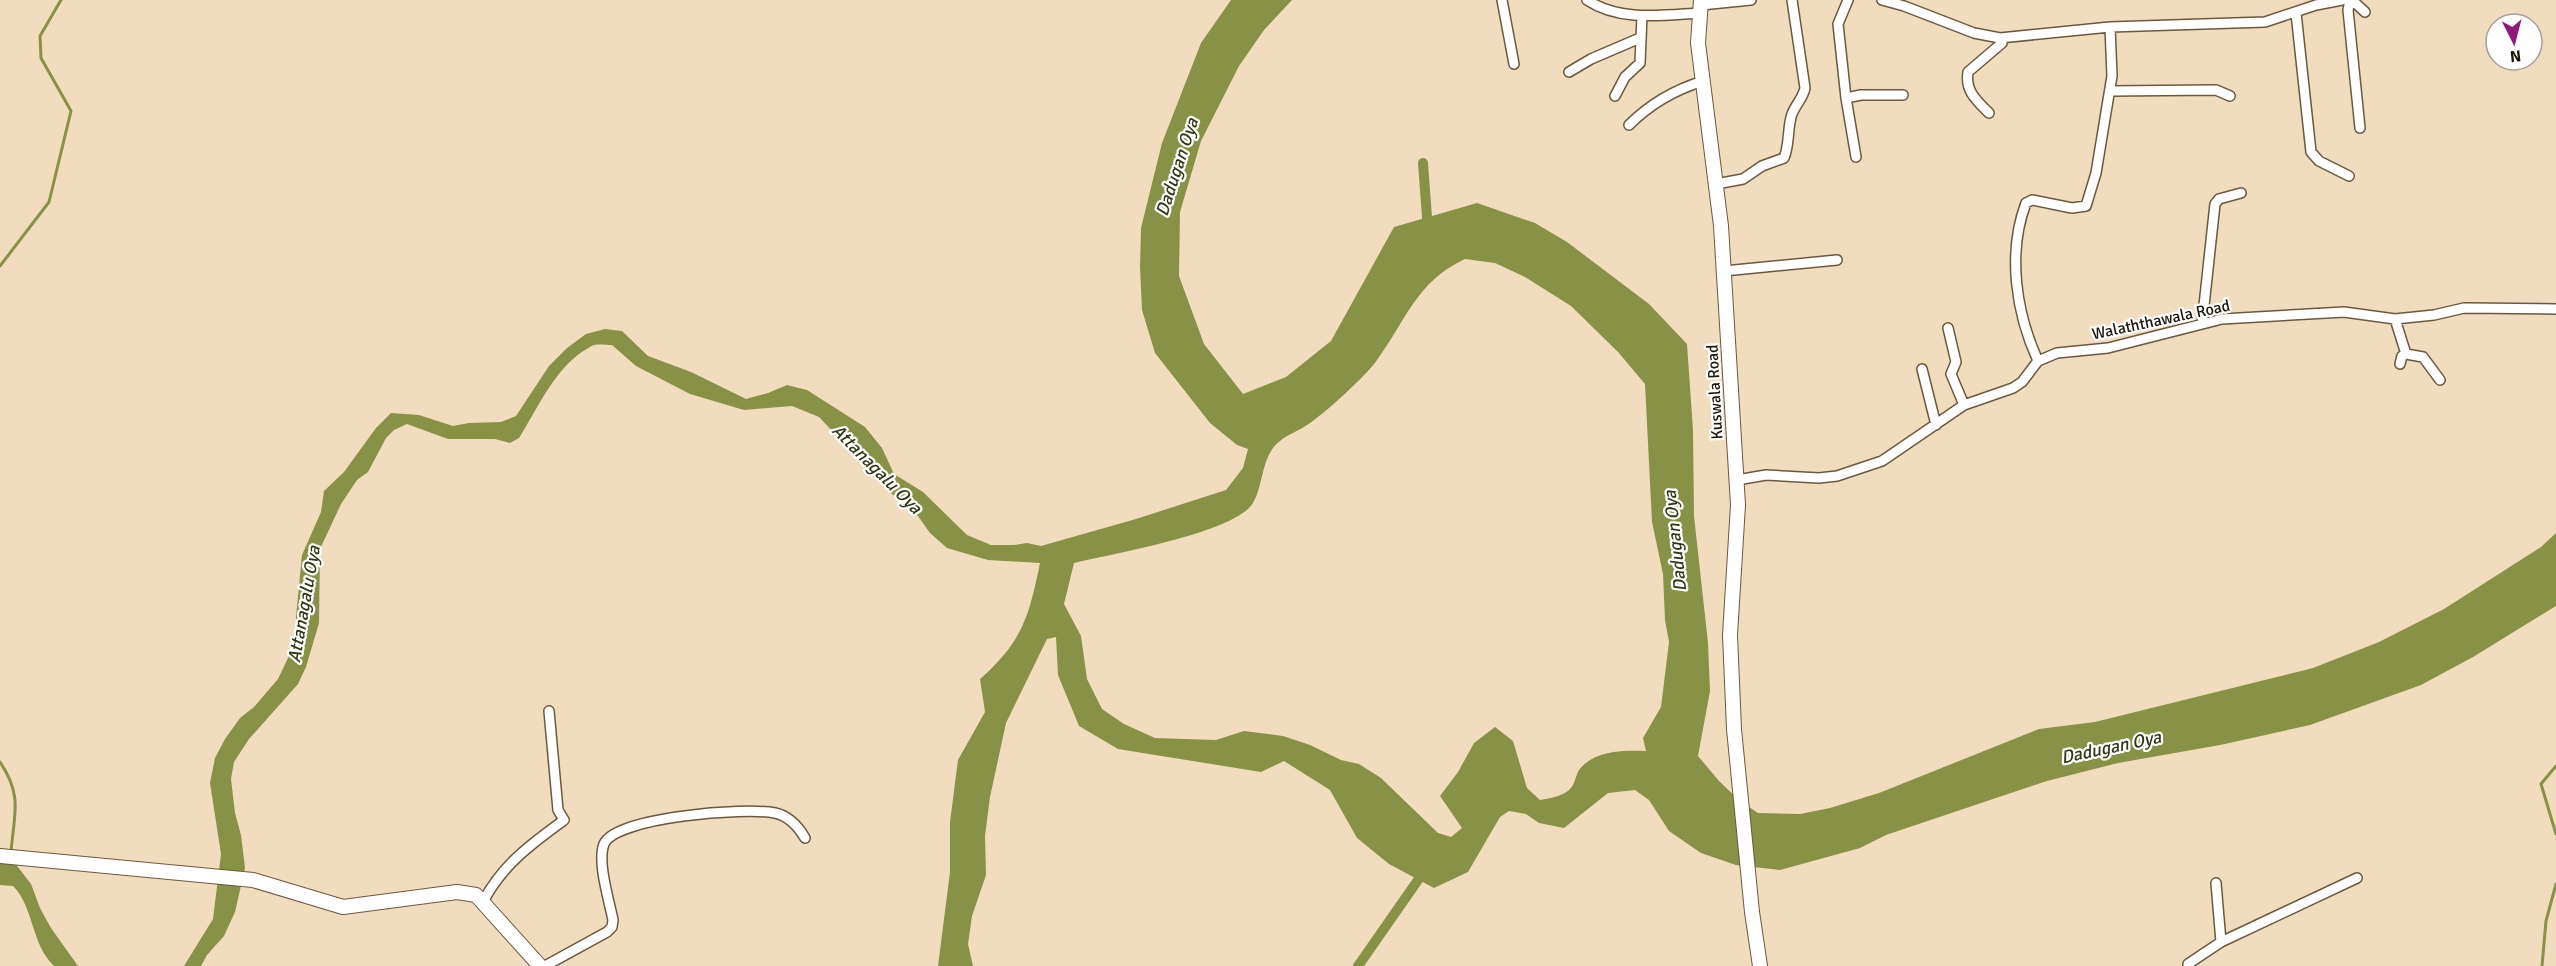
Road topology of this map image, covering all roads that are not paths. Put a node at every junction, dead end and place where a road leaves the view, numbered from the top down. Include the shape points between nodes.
1 (1502, 0) edge
2 (1587, 0) edge
3 (1751, 0) edge
4 (1792, 0) edge
5 (1848, 0) edge
6 (1882, 0) edge
7 (2342, 0) edge
8 (2351, 0) edge
9 (1701, 6) edge
10 (2366, 12) dead end
11 (2296, 13) junction
12 (1642, 16) junction
13 (2110, 27) junction
14 (1640, 38) junction
15 (2001, 38) junction
16 (1514, 64) dead end
17 (1569, 72) dead end
18 (1702, 81) junction
19 (2110, 91) junction
20 (1903, 95) dead end
21 (1615, 96) dead end
22 (2230, 96) dead end
23 (1846, 98) junction
24 (1989, 113) dead end
25 (1629, 125) dead end
26 (2360, 128) dead end
27 (1856, 157) dead end
28 (2349, 176) dead end
29 (1716, 184) junction
30 (2241, 193) dead end
31 (1837, 260) dead end
32 (1724, 271) junction
33 (2556, 309) edge
34 (2395, 319) junction
35 (2202, 324) junction
36 (1948, 328) dead end
37 (2406, 354) junction
38 (2038, 360) junction
39 (2400, 364) dead end
40 (1922, 369) dead end
41 (2440, 380) dead end
42 (1964, 405) junction
43 (1936, 425) junction
44 (1737, 480) junction
45 (549, 711) dead end
46 (805, 838) dead end
47 (0, 856) edge
48 (2357, 878) dead end
49 (2216, 883) dead end
50 (483, 902) junction
51 (2221, 942) junction
52 (2187, 965) edge
53 (540, 966) edge
54 (545, 966) edge
55 (1760, 966) edge

1 - 16 street
2 - 12 street via 1599,8
3 - 9 street
4 - 29 street via 1805,88 1792,115 1784,158 1743,178
5 - 23 street via 1838,24
6 - 15 street via 1974,33
7 - 11 street
8 - 10 street
8 - 26 street via 2348,10
9 - 12 street
9 - 18 street, Kuswala Road via 1698,43
11 - 13 street via 2265,22
11 - 28 street via 2311,152 2319,161
12 - 14 street
13 - 15 street
13 - 19 street
14 - 17 street
14 - 21 street via 1640,63 1625,77
15 - 24 street via 2002,43 1968,72 1966,83 1971,95
18 - 25 street via 1646,108
18 - 29 street, Kuswala Road
19 - 22 street via 2217,90
19 - 38 street via 2096,173 2086,206 2072,208 2032,200 2026,203 2020,220 2015,249 2020,306
20 - 23 street
23 - 27 street
29 - 32 street, Kuswala Road
30 - 35 street via 2219,199 2215,204
31 - 32 street
32 - 44 street, Kuswala Road
33 - 34 street, Walaththawala Road via 2464,308
34 - 35 street, Walaththawala Road via 2344,312
34 - 37 street
35 - 38 street, Walaththawala Road via 2108,348 2057,353
36 - 42 street via 1956,362 1951,374
37 - 39 street
37 - 41 street via 2423,357
38 - 42 street via 2013,388
40 - 43 street
42 - 43 street
43 - 44 street via 1882,461 1837,476 1766,475
44 - 55 street, Kuswala Road via 1737,551 1730,635 1738,783
45 - 50 street via 558,810 564,820 518,855 493,882
46 - 54 street via 797,824 776,813 743,810 685,814 615,832 605,841 601,855 612,927
47 - 50 street via 253,880 343,907 457,892 476,895
48 - 51 street
49 - 51 street
50 - 53 street
51 - 52 street

